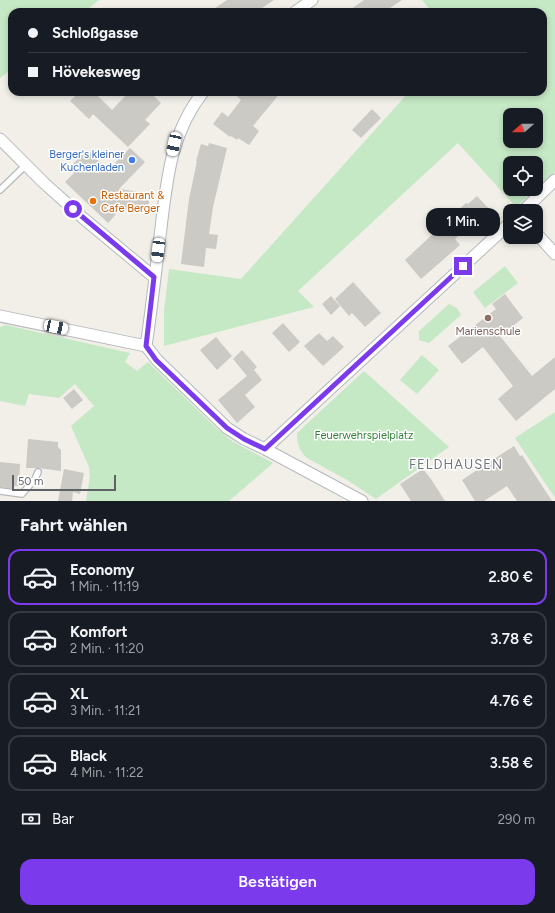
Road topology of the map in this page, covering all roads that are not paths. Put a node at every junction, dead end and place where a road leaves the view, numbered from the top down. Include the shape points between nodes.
1 (312, 0) edge
2 (300, 8) edge
3 (200, 96) edge
4 (0, 138) edge
5 (27, 164) junction
6 (555, 180) edge
7 (0, 190) edge
8 (530, 204) edge
9 (503, 229) edge
10 (543, 241) edge
11 (555, 254) edge
12 (154, 277) junction
13 (0, 316) edge
14 (146, 346) junction
15 (265, 449) junction
16 (38, 472) dead end
17 (0, 491) edge
18 (362, 501) edge

1 - 2 street
3 - 12 street via 174,144 166,180
4 - 5 street
5 - 7 lane
5 - 12 street via 83,218
6 - 8 street
9 - 15 street
10 - 11 street
12 - 14 street
13 - 14 street
14 - 15 street via 156,360 227,428
15 - 18 street
16 - 17 lane via 22,494

